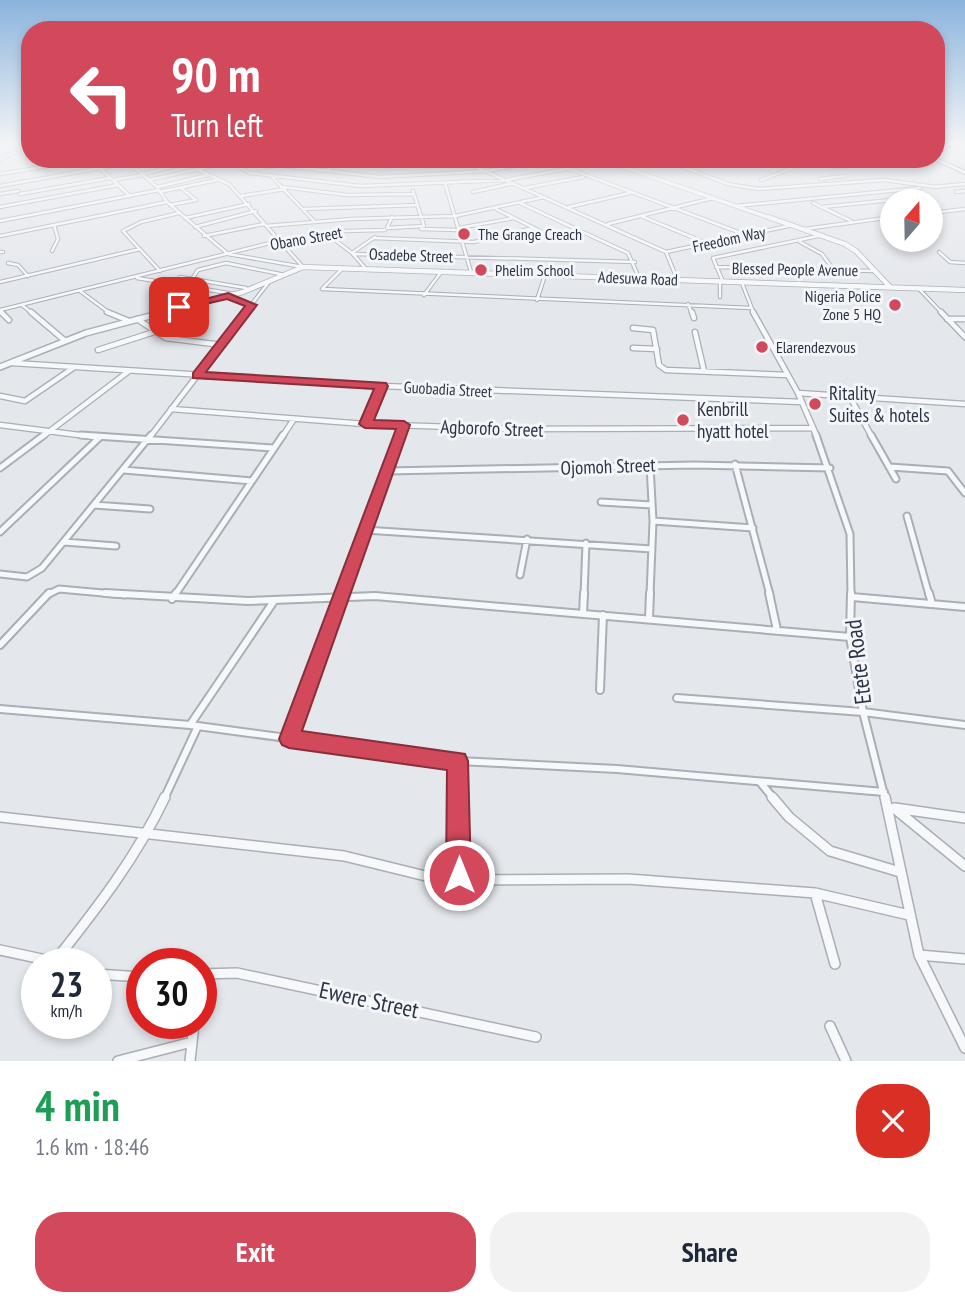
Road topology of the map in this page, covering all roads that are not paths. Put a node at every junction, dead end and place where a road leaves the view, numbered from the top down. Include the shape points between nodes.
1 (20, 194) edge
2 (72, 194) edge
3 (127, 194) edge
4 (142, 194) edge
5 (161, 194) edge
6 (188, 194) edge
7 (238, 194) edge
8 (254, 194) edge
9 (289, 194) edge
10 (334, 194) edge
11 (414, 194) joint
12 (449, 194) edge
13 (537, 194) edge
14 (628, 194) edge
15 (631, 194) edge
16 (701, 194) edge
17 (867, 194) edge
18 (130, 196) junction
19 (241, 196) junction
20 (544, 197) junction
21 (713, 198) junction
22 (26, 202) junction
23 (519, 202) junction
24 (813, 202) dead end
25 (880, 202) edge
26 (225, 203) dead end
27 (248, 203) junction
28 (169, 204) junction
29 (417, 205) junction
30 (736, 206) junction
31 (0, 207) edge
32 (569, 207) junction
33 (822, 207) junction
34 (494, 208) junction
35 (671, 208) junction
36 (304, 209) junction
37 (965, 209) edge
38 (256, 211) junction
39 (943, 212) edge
40 (179, 213) junction
41 (422, 216) junction
42 (456, 216) junction
43 (641, 216) junction
44 (392, 217) junction
45 (185, 218) junction
46 (514, 218) junction
47 (880, 218) edge
48 (0, 221) edge
49 (314, 221) junction
50 (852, 222) junction
51 (608, 224) junction
52 (54, 225) junction
53 (265, 225) junction
54 (793, 225) junction
55 (195, 227) junction
56 (533, 228) junction
57 (386, 229) junction
58 (418, 229) junction
59 (805, 229) junction
60 (459, 230) junction
61 (326, 233) junction
62 (0, 236) edge
63 (204, 236) junction
64 (550, 236) dead end
65 (746, 236) junction
66 (823, 236) junction
67 (374, 238) junction
68 (278, 242) junction
69 (463, 242) junction
70 (800, 242) junction
71 (707, 244) junction
72 (140, 249) junction
73 (52, 251) dead end
74 (666, 252) junction
75 (939, 252) dead end
76 (353, 253) junction
77 (228, 254) junction
78 (467, 257) junction
79 (8, 262) dead end
80 (635, 262) junction
81 (965, 263) edge
82 (303, 267) junction
83 (343, 268) junction
84 (716, 268) junction
85 (366, 269) junction
86 (833, 269) junction
87 (160, 271) junction
88 (442, 271) junction
89 (875, 271) junction
90 (471, 272) junction
91 (285, 275) junction
92 (545, 275) junction
93 (28, 276) junction
94 (180, 277) dead end
95 (134, 278) junction
96 (639, 278) junction
97 (192, 279) junction
98 (677, 279) junction
99 (0, 282) edge
100 (269, 282) junction
101 (721, 282) junction
102 (743, 283) junction
103 (246, 288) dead end
104 (890, 288) junction
105 (919, 289) junction
106 (965, 290) edge
107 (80, 291) junction
108 (231, 295) junction
109 (424, 295) junction
110 (720, 297) dead end
111 (537, 300) junction
112 (688, 304) junction
113 (22, 305) junction
114 (252, 305) junction
115 (751, 308) junction
116 (0, 311) edge
117 (694, 318) dead end
118 (137, 319) junction
119 (947, 319) junction
120 (964, 319) edge
121 (9, 320) dead end
122 (129, 321) junction
123 (634, 328) dead end
124 (154, 332) junction
125 (695, 332) dead end
126 (965, 337) edge
127 (64, 340) junction
128 (222, 345) junction
129 (633, 348) dead end
130 (657, 349) junction
131 (98, 350) dead end
132 (9, 363) junction
133 (0, 367) edge
134 (74, 368) junction
135 (129, 371) junction
136 (704, 371) junction
137 (197, 375) junction
138 (788, 375) junction
139 (382, 386) junction
140 (798, 393) junction
141 (0, 396) edge
142 (850, 397) junction
143 (802, 402) junction
144 (965, 404) edge
145 (171, 409) junction
146 (294, 419) junction
147 (365, 424) junction
148 (0, 425) edge
149 (404, 425) junction
150 (813, 428) junction
151 (52, 430) junction
152 (100, 438) junction
153 (148, 440) junction
154 (273, 448) junction
155 (735, 464) junction
156 (650, 465) junction
157 (890, 467) junction
158 (0, 468) edge
159 (830, 468) junction
160 (124, 470) junction
161 (387, 471) junction
162 (896, 479) dead end
163 (252, 481) junction
164 (965, 493) edge
165 (601, 502) dead end
166 (94, 505) junction
167 (652, 505) junction
168 (150, 509) dead end
169 (907, 516) dead end
170 (653, 521) junction
171 (753, 528) junction
172 (365, 530) junction
173 (0, 532) edge
174 (527, 539) junction
175 (64, 542) junction
176 (586, 543) junction
177 (116, 546) dead end
178 (652, 549) junction
179 (0, 574) edge
180 (520, 575) dead end
181 (852, 597) junction
182 (342, 598) junction
183 (172, 599) junction
184 (274, 601) junction
185 (932, 604) junction
186 (965, 607) edge
187 (583, 614) junction
188 (603, 615) junction
189 (649, 618) junction
190 (776, 629) junction
191 (850, 637) junction
192 (0, 645) edge
193 (600, 690) dead end
194 (677, 698) dead end
195 (0, 709) edge
196 (863, 712) junction
197 (194, 725) junction
198 (965, 725) edge
199 (289, 739) junction
200 (458, 761) junction
201 (760, 781) junction
202 (884, 792) junction
203 (890, 808) junction
204 (0, 817) edge
205 (965, 818) edge
206 (148, 833) junction
207 (965, 866) edge
208 (900, 872) junction
209 (455, 878) junction
210 (815, 893) junction
211 (909, 915) junction
212 (65, 948) edge
213 (0, 950) edge
214 (21, 954) edge
215 (919, 955) junction
216 (965, 959) edge
217 (835, 964) dead end
218 (217, 974) edge
219 (830, 1026) dead end
220 (536, 1037) dead end
221 (192, 1039) edge
222 (192, 1042) junction
223 (965, 1048) edge
224 (118, 1061) edge
225 (190, 1061) edge
226 (846, 1061) edge

1 - 22 street
2 - 22 street
3 - 18 street
4 - 18 street
5 - 28 street
6 - 28 street via 196,200
7 - 19 street
8 - 19 street
9 - 36 street
10 - 11 street
11 - 29 street
12 - 42 street
13 - 20 street
14 - 32 street
15 - 35 street
16 - 21 street
17 - 30 street
18 - 48 street
19 - 27 street
20 - 23 street
20 - 32 street
21 - 30 street
21 - 35 street
22 - 31 street
23 - 34 street
23 - 80 street via 624,251
24 - 33 street
25 - 33 street
26 - 27 street
27 - 38 street
27 - 45 street
28 - 40 street
28 - 52 street
29 - 36 street
29 - 41 street
30 - 54 street
32 - 51 street
33 - 50 street
34 - 42 street
34 - 46 street
35 - 43 street
35 - 65 street
36 - 49 street
37 - 39 street
38 - 53 street
38 - 55 street
40 - 45 street
40 - 72 street via 123,231
41 - 42 street
41 - 44 street
41 - 58 street via 424,226
42 - 60 street
43 - 51 street
43 - 71 street
44 - 49 street
44 - 57 street
45 - 55 street
46 - 56 street
46 - 60 street, Obano Street
47 - 50 street
49 - 53 street
50 - 59 street
51 - 74 street
52 - 62 street
52 - 73 street via 58,239
53 - 63 street
53 - 68 street
54 - 59 street
54 - 65 street, Freedom Way
55 - 63 street
56 - 64 street
56 - 69 street
57 - 58 street, Obano Street
57 - 61 street, Obano Street
57 - 67 street
58 - 60 street, Obano Street
59 - 66 street
60 - 69 street
61 - 68 street, Obano Street
61 - 76 street
63 - 77 street
65 - 71 street, Freedom Way
66 - 70 street
66 - 89 street via 856,251
67 - 69 street
67 - 76 street
68 - 77 street, Obano Street
68 - 82 street
69 - 78 street
70 - 84 street via 713,258
70 - 86 street via 822,254
71 - 74 street, Freedom Way
72 - 87 street
72 - 93 street
74 - 98 street
75 - 81 street via 950,262
76 - 78 street, Osadebe Street
76 - 85 street
77 - 82 street, Adesuwa Road
77 - 87 street, Obano Street
78 - 80 street, Osadebe Street
78 - 90 street
79 - 93 street
80 - 96 street
82 - 83 street, Adesuwa Road
82 - 91 street
83 - 85 street, Adesuwa Road
83 - 109 street via 322,289
84 - 86 street, Blessed People Avenue
84 - 101 street
85 - 88 street, Adesuwa Road
86 - 89 street, Blessed People Avenue
87 - 95 street, Obano Street
88 - 90 street, Adesuwa Road
88 - 109 street
89 - 104 street
90 - 92 street, Adesuwa Road
91 - 97 street via 222,263 198,270
91 - 100 street
92 - 96 street, Adesuwa Road
92 - 111 street
93 - 99 street
94 - 97 street
95 - 107 street, Obano Street
95 - 108 street
96 - 98 street, Adesuwa Road
97 - 103 street
98 - 101 street, Adesuwa Road
100 - 108 street
100 - 114 street
101 - 102 street, Adesuwa Road
101 - 110 street
102 - 104 street, Adesuwa Road
102 - 115 street, Etete Road
104 - 105 street, Adesuwa Road
105 - 106 street, Adesuwa Road
105 - 119 street
107 - 113 street, Obano Street
107 - 122 street via 108,313
108 - 114 street
108 - 118 street
109 - 111 street
111 - 112 street
112 - 115 street
112 - 117 street
113 - 116 street, Obano Street
113 - 127 street
114 - 128 street
115 - 138 street, Etete Road
116 - 121 street
118 - 122 street
118 - 124 street
119 - 120 street
119 - 126 street
122 - 127 street
123 - 130 street via 653,330
124 - 128 street via 170,340
124 - 131 street
125 - 136 street
127 - 132 street
128 - 137 street
129 - 130 street
130 - 136 street via 662,368
132 - 133 street
132 - 134 street, Guobadia Street
134 - 135 street, Guobadia Street
134 - 141 street via 25,401
135 - 137 street, Guobadia Street
135 - 151 street
136 - 138 street
137 - 139 street, Guobadia Street
137 - 145 street
138 - 140 street, Etete Road
139 - 143 street, Guobadia Street
139 - 147 street
140 - 142 street
140 - 143 street, Etete Road
142 - 144 street
142 - 157 street
143 - 150 street, Etete Road
145 - 146 street, Agborofo Street
145 - 153 street
146 - 147 street, Agborofo Street
146 - 154 street
147 - 149 street, Agborofo Street
148 - 151 street
149 - 150 street, Agborofo Street via 612,431
149 - 161 street
150 - 159 street, Etete Road
151 - 152 street
151 - 158 street
152 - 153 street
152 - 173 street
153 - 154 street
153 - 160 street
154 - 163 street
155 - 156 street, Ojomoh Street
155 - 159 street, Ojomoh Street
155 - 171 street
156 - 161 street, Ojomoh Street
156 - 167 street
157 - 162 street
157 - 164 street via 948,471
159 - 181 street, Etete Road via 851,541
160 - 163 street
160 - 166 street
161 - 172 street
163 - 183 street
165 - 167 street
166 - 168 street
166 - 175 street
167 - 170 street
169 - 185 street
170 - 171 street
170 - 178 street
171 - 190 street
172 - 174 street
172 - 182 street
174 - 176 street
174 - 180 street
175 - 177 street
175 - 179 street via 33,575
176 - 178 street
176 - 187 street
178 - 189 street
181 - 185 street
181 - 191 street, Etete Road
182 - 184 street
182 - 187 street via 375,596
182 - 199 street
183 - 184 street
183 - 192 street via 53,590
184 - 197 street
185 - 186 street
187 - 188 street
188 - 189 street
188 - 193 street
189 - 190 street
190 - 191 street
191 - 196 street, Etete Road
194 - 196 street
195 - 197 street
196 - 198 street
196 - 202 street, Etete Road
197 - 199 street
197 - 206 street
199 - 200 street
200 - 201 street
200 - 209 street via 460,869
201 - 202 street
201 - 208 street via 789,817 830,850
202 - 203 street, Etete Road
203 - 205 street
203 - 207 street
203 - 208 street, Etete Road
204 - 206 street
206 - 209 street via 344,856 442,880
206 - 212 street via 116,884
208 - 211 street, Etete Road
209 - 210 street via 628,879
210 - 211 street
210 - 217 street
211 - 215 street, Etete Road
213 - 214 street
215 - 216 street
215 - 223 street, Etete Road
218 - 220 street, Ewere Street via 237,973
219 - 226 street
221 - 222 street
222 - 224 street
222 - 225 street

